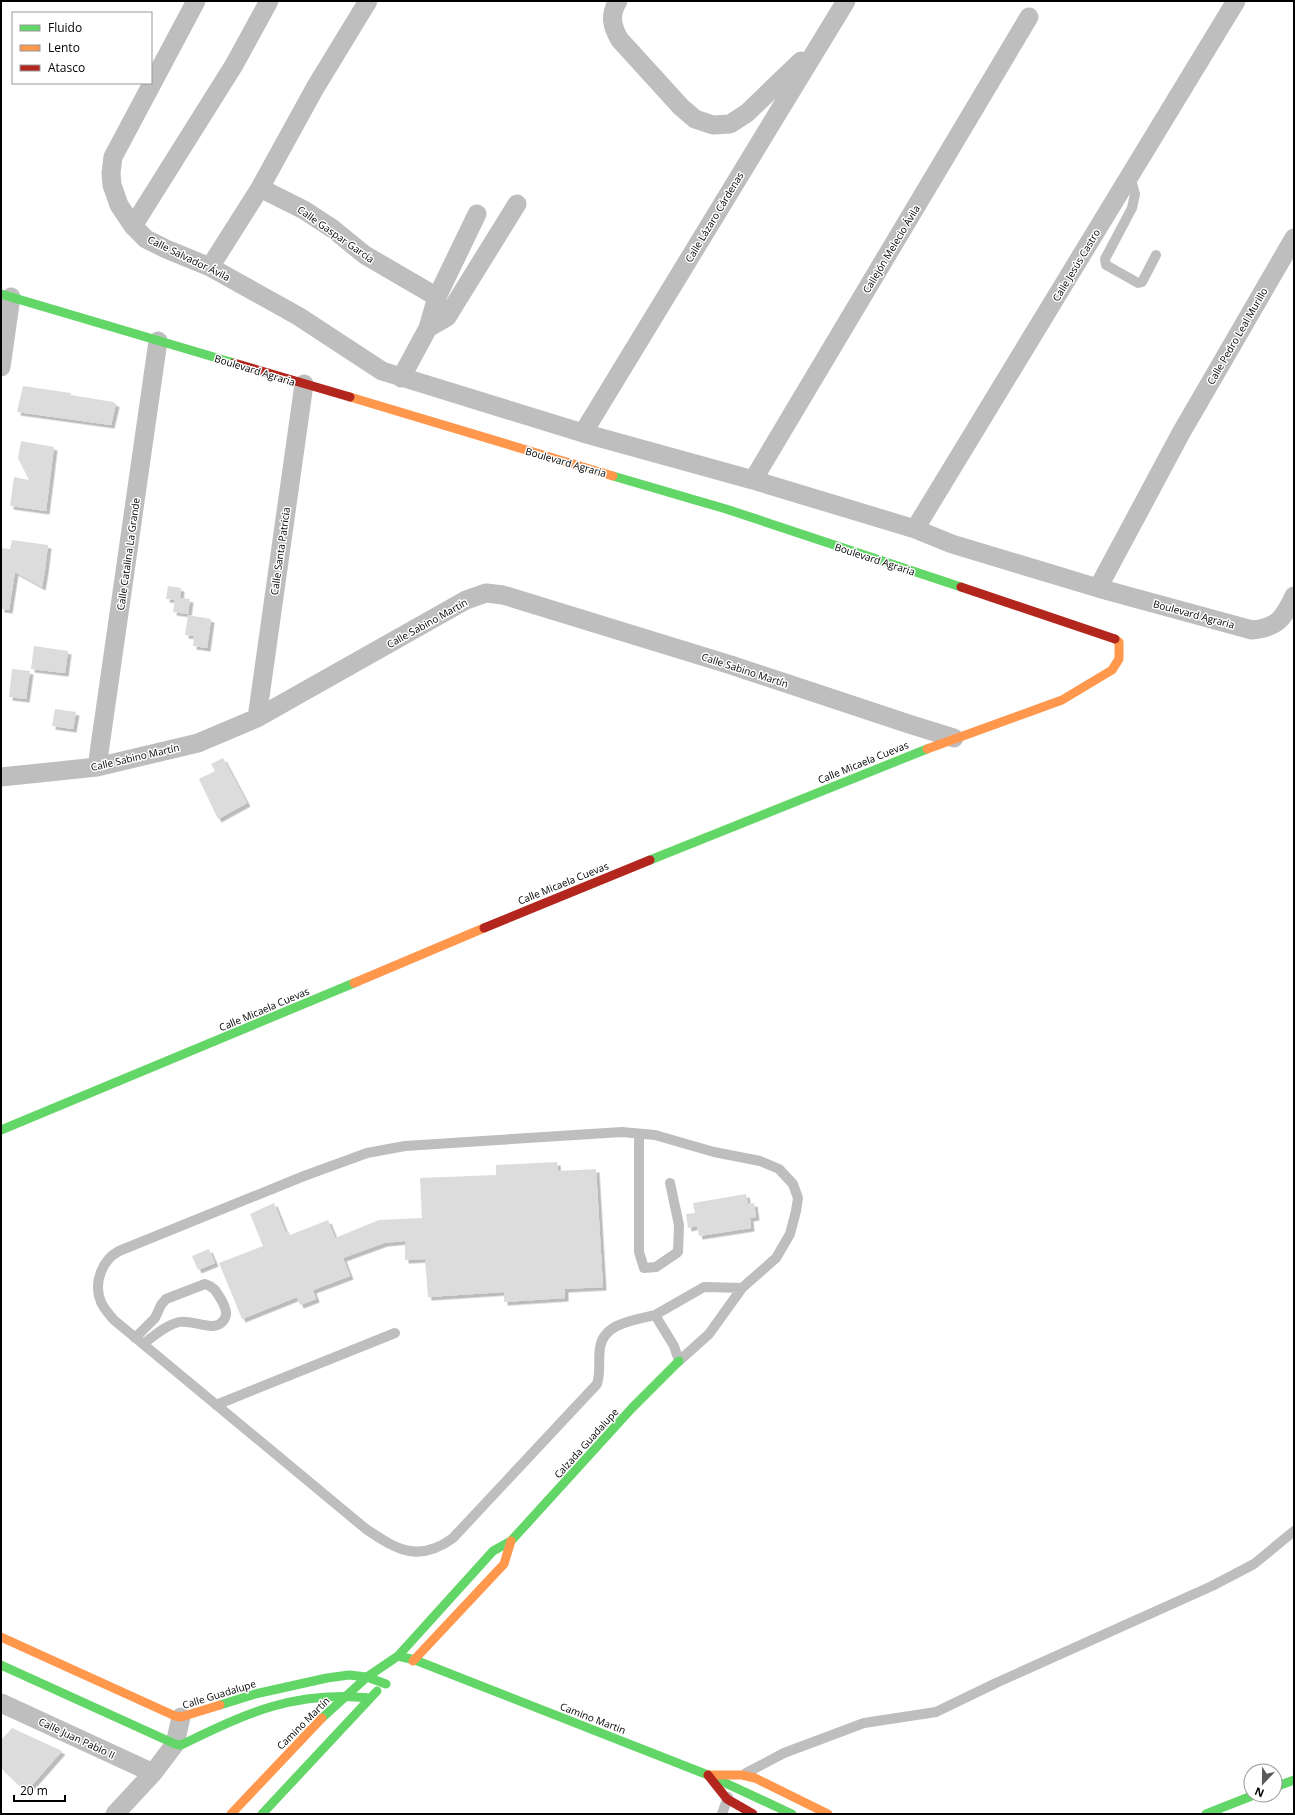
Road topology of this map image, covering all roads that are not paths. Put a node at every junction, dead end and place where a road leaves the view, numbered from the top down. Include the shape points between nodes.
1 (196, 1) edge
2 (269, 1) edge
3 (368, 1) edge
4 (618, 1) edge
5 (846, 1) edge
6 (1236, 1) edge
7 (1029, 18) dead end
8 (820, 43) junction
9 (1130, 176) junction
10 (260, 188) junction
11 (517, 204) dead end
12 (477, 214) dead end
13 (133, 226) junction
14 (1294, 238) edge
15 (1156, 255) dead end
16 (210, 267) junction
17 (6, 296) edge
18 (437, 297) junction
19 (428, 328) junction
20 (158, 341) junction
21 (1, 367) edge
22 (401, 378) junction
23 (304, 384) junction
24 (583, 433) junction
25 (753, 480) junction
26 (915, 529) junction
27 (1098, 588) junction
28 (1294, 596) edge
29 (1120, 649) joint
30 (257, 718) junction
31 (954, 738) junction
32 (97, 767) junction
33 (1, 777) edge
34 (1, 1130) edge
35 (639, 1134) junction
36 (670, 1183) dead end
37 (742, 1288) junction
38 (654, 1315) junction
39 (395, 1333) dead end
40 (139, 1341) junction
41 (679, 1362) junction
42 (216, 1405) junction
43 (1294, 1531) edge
44 (511, 1541) junction
45 (1, 1637) edge
46 (398, 1656) junction
47 (415, 1660) junction
48 (1, 1665) edge
49 (404, 1669) dead end
50 (367, 1677) junction
51 (347, 1695) junction
52 (370, 1698) junction
53 (5, 1711) edge
54 (181, 1717) junction
55 (176, 1744) junction
56 (153, 1773) junction
57 (708, 1775) junction
58 (742, 1775) junction
59 (1294, 1780) edge
60 (1283, 1784) edge
61 (734, 1786) junction
62 (727, 1799) junction
63 (1243, 1799) edge
64 (115, 1814) edge
65 (231, 1814) edge
66 (262, 1814) edge
67 (722, 1814) edge
68 (753, 1814) edge
69 (792, 1814) edge
70 (828, 1814) edge
71 (1206, 1814) edge

1 - 13 street, Calle Salvador Ávila via 114,157 112,185 119,205
2 - 13 street via 234,65
3 - 10 street via 315,88
4 - 8 street via 612,21 620,40 681,108 695,119 712,125 730,124 747,113
5 - 8 street, Calle Lázaro Cárdenas
6 - 9 street, Calle Jesús Castro
7 - 25 street, Callejón Melecio Ávila
8 - 24 street, Calle Lázaro Cárdenas
9 - 15 lane via 1135,194 1132,208 1105,259 1106,265 1138,283 1142,282
9 - 26 street, Calle Jesús Castro
10 - 16 street
10 - 18 street, Calle Gaspar García via 304,210 365,255
11 - 19 street via 447,316
12 - 18 street
13 - 16 street, Calle Salvador Ávila via 146,239
14 - 27 street, Calle Pedro Leal Murillo via 1181,433
16 - 22 street, Calle Salvador Ávila via 298,316 382,371
17 - 20 main road, Boulevard Agraria
17 - 21 street
18 - 19 street
19 - 22 street
20 - 23 main road, Boulevard Agraria
20 - 32 street, Calle Catalina La Grande
22 - 24 street, Calle Salvador Ávila
23 - 29 main road, Boulevard Agraria via 726,509 1113,638 1119,642
23 - 30 street, Calle Santa Patricia
24 - 25 street, Boulevard Agraria
25 - 26 street, Boulevard Agraria
26 - 27 street, Boulevard Agraria via 952,544
27 - 28 street, Boulevard Agraria via 1252,630 1267,629 1279,621
29 - 31 main road, Calle Micaela Cuevas via 1120,659 1112,670 1062,700
30 - 31 street, Calle Sabino Martín via 466,600 486,593 503,595 716,660
30 - 32 street, Calle Sabino Martín via 198,743
31 - 34 main road, Calle Micaela Cuevas via 524,911
32 - 33 street, Calle Sabino Martín
35 - 36 lane via 639,1252 644,1268 656,1267 678,1252 679,1225
35 - 37 lane via 655,1135 714,1152 760,1161 779,1169 793,1184 798,1198 790,1234 776,1258
35 - 40 lane via 622,1132 405,1146 367,1153 304,1176 110,1256 100,1272 100,1301 114,1320
37 - 38 lane via 704,1287
37 - 41 lane via 709,1334
38 - 41 lane via 674,1346
38 - 42 lane via 620,1324 608,1331 600,1346 600,1376 597,1384 453,1538 442,1546 430,1550 399,1549 372,1533
39 - 42 lane
40 - 40 lane via 166,1300 205,1284 214,1288 225,1307 227,1313 221,1324 215,1326 180,1322
40 - 42 lane
41 - 44 main road, Calzada Guadalupe via 632,1408
43 - 58 lane via 1254,1564 1212,1586 1003,1679 936,1712 864,1723 784,1753
44 - 46 main road, Calzada Guadalupe via 493,1551
44 - 47 main road, Calzada Guadalupe via 504,1564
45 - 54 main road, Calle Guadalupe
46 - 47 main road, Camino Martin
46 - 50 main road, Camino Martín
47 - 49 main road
47 - 57 main road, Camino Martin
48 - 55 main road
50 - 51 main road, Camino Martín
50 - 52 main road, Calle Guadalupe via 389,1681
50 - 54 main road, Calle Guadalupe via 348,1675 305,1682 255,1694
51 - 52 main road
51 - 55 main road via 306,1698 257,1710 181,1745
51 - 65 main road, Camino Martín via 311,1728
52 - 66 main road
53 - 56 street, Calle Juan Pablo II
54 - 55 street
55 - 56 street
56 - 64 street
57 - 58 main road
57 - 61 main road, Camino Martin
57 - 62 main road
58 - 61 lane
58 - 70 main road via 754,1778
59 - 60 main road
61 - 62 lane
61 - 69 main road, Camino Martin
62 - 67 lane
62 - 68 main road
63 - 71 main road

